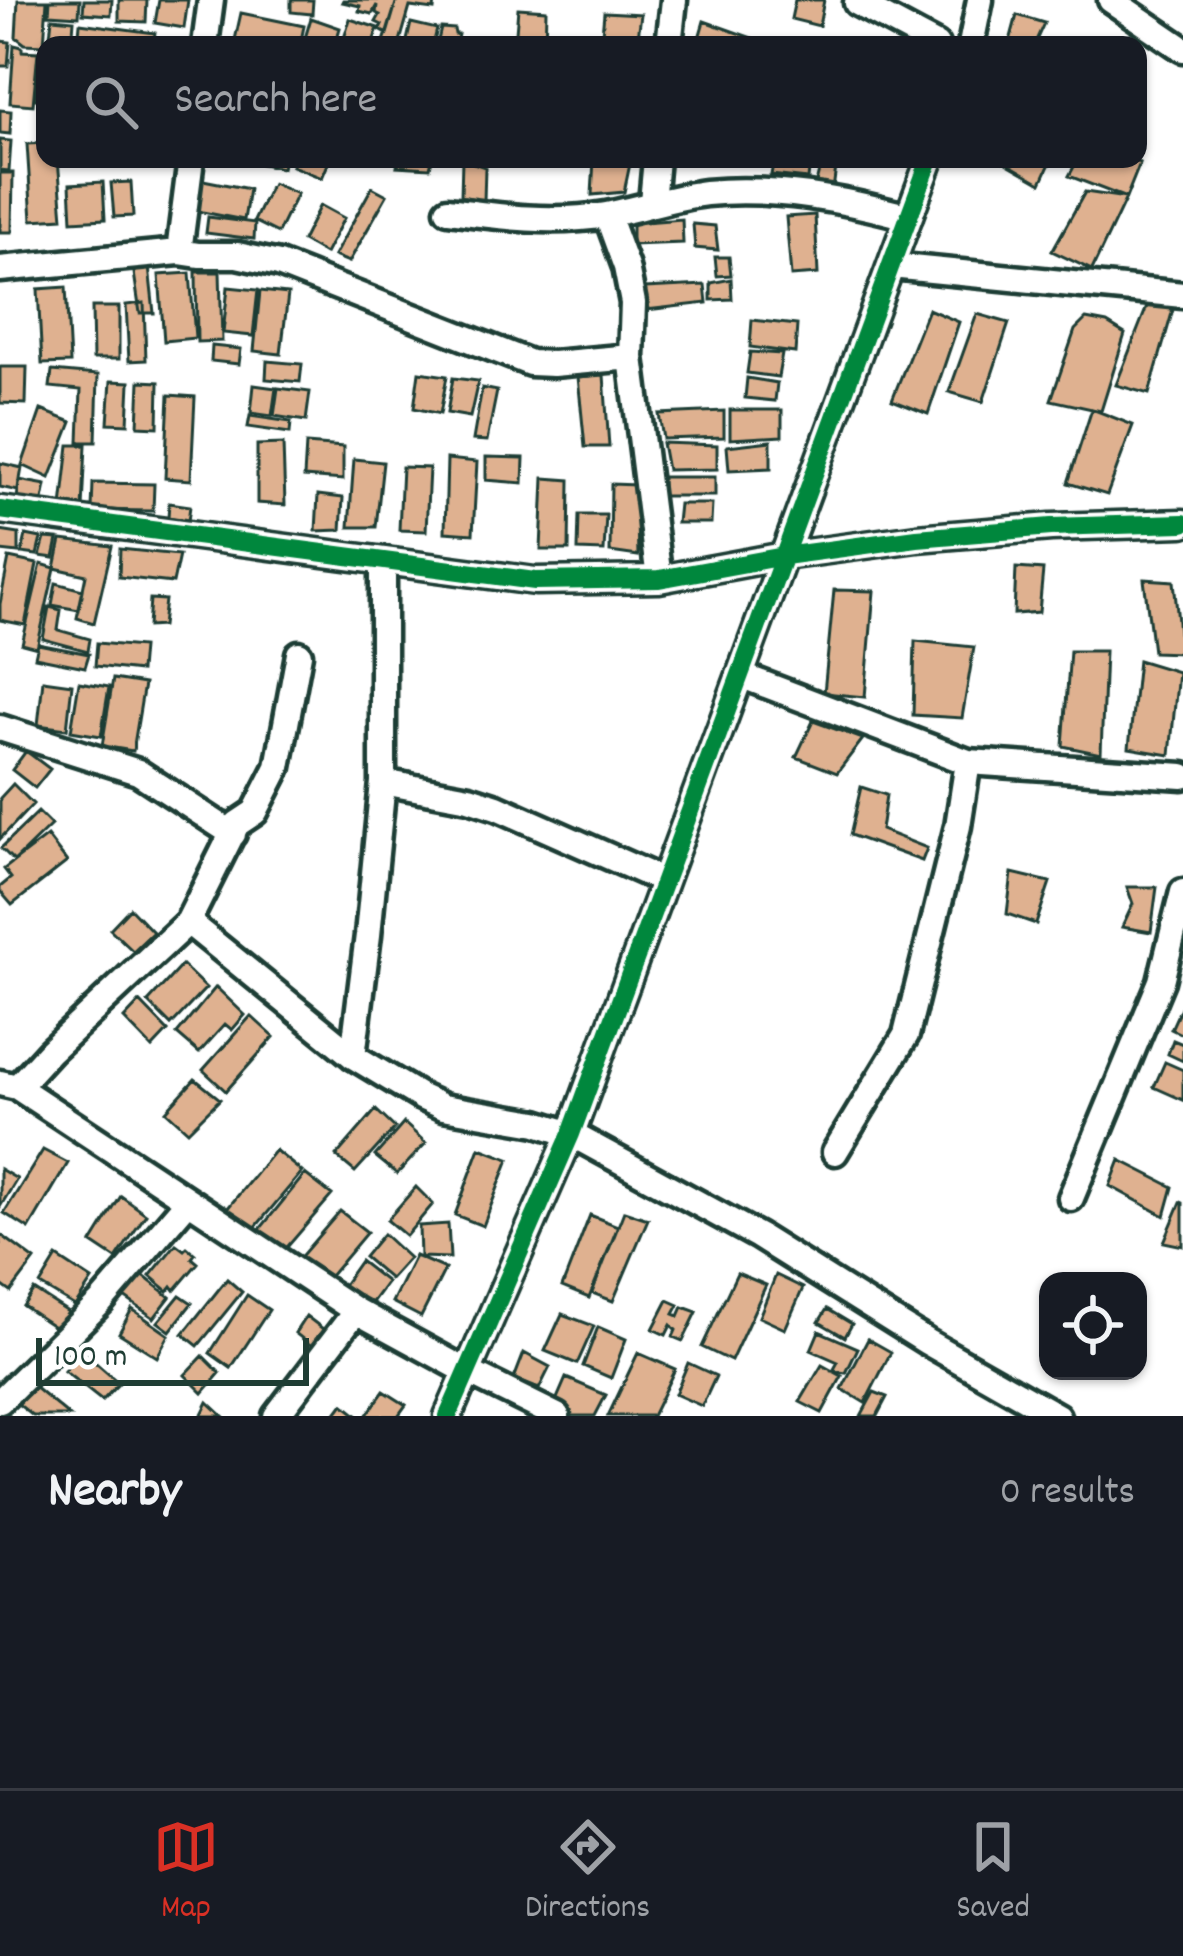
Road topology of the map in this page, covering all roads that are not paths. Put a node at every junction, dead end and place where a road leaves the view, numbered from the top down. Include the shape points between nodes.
1 (211, 0) edge
2 (674, 0) edge
3 (980, 0) edge
4 (1111, 0) edge
5 (857, 3) edge
6 (207, 36) edge
7 (670, 36) edge
8 (919, 36) edge
9 (973, 36) edge
10 (1183, 50) edge
11 (190, 168) edge
12 (655, 168) edge
13 (927, 168) edge
14 (652, 202) junction
15 (448, 210) dead end
16 (607, 214) junction
17 (909, 217) junction
18 (179, 252) junction
19 (891, 266) junction
20 (0, 268) edge
21 (1183, 295) edge
22 (631, 357) junction
23 (0, 511) edge
24 (1183, 523) edge
25 (784, 556) junction
26 (383, 560) junction
27 (659, 579) junction
28 (298, 653) dead end
29 (740, 675) junction
30 (0, 728) edge
31 (968, 762) junction
32 (1183, 776) edge
33 (383, 782) junction
34 (233, 834) junction
35 (664, 880) junction
36 (1183, 892) edge
37 (188, 922) junction
38 (353, 1056) junction
39 (9, 1085) edge
40 (571, 1134) junction
41 (836, 1152) dead end
42 (1071, 1198) dead end
43 (188, 1201) junction
44 (356, 1311) junction
45 (468, 1372) junction
46 (0, 1400) edge
47 (276, 1416) edge
48 (448, 1416) edge
49 (557, 1416) edge
50 (1057, 1416) edge

1 - 6 street
2 - 7 street
3 - 9 street
4 - 10 street
5 - 8 street
11 - 18 street
12 - 14 street
13 - 17 street
14 - 16 street
14 - 17 street via 770,192
15 - 16 street via 514,219
16 - 22 street via 633,303
17 - 19 street
18 - 20 street
18 - 22 street via 279,264 530,363
19 - 21 street
19 - 25 street
22 - 27 street
23 - 26 street
24 - 25 street via 917,538
25 - 27 street
25 - 29 street
26 - 27 street via 535,581
26 - 33 street
28 - 34 street via 278,767
29 - 31 street
29 - 35 street
30 - 34 street via 138,772
31 - 32 street
31 - 41 street via 906,1035
33 - 35 street via 496,807
33 - 38 street
34 - 37 street
35 - 40 street
36 - 42 street via 1161,981
37 - 38 street
37 - 39 street
38 - 40 street via 443,1106
39 - 43 street
40 - 45 street
40 - 50 street
43 - 44 street
43 - 46 street via 101,1302
44 - 45 street
44 - 47 street
45 - 48 street
45 - 49 street

